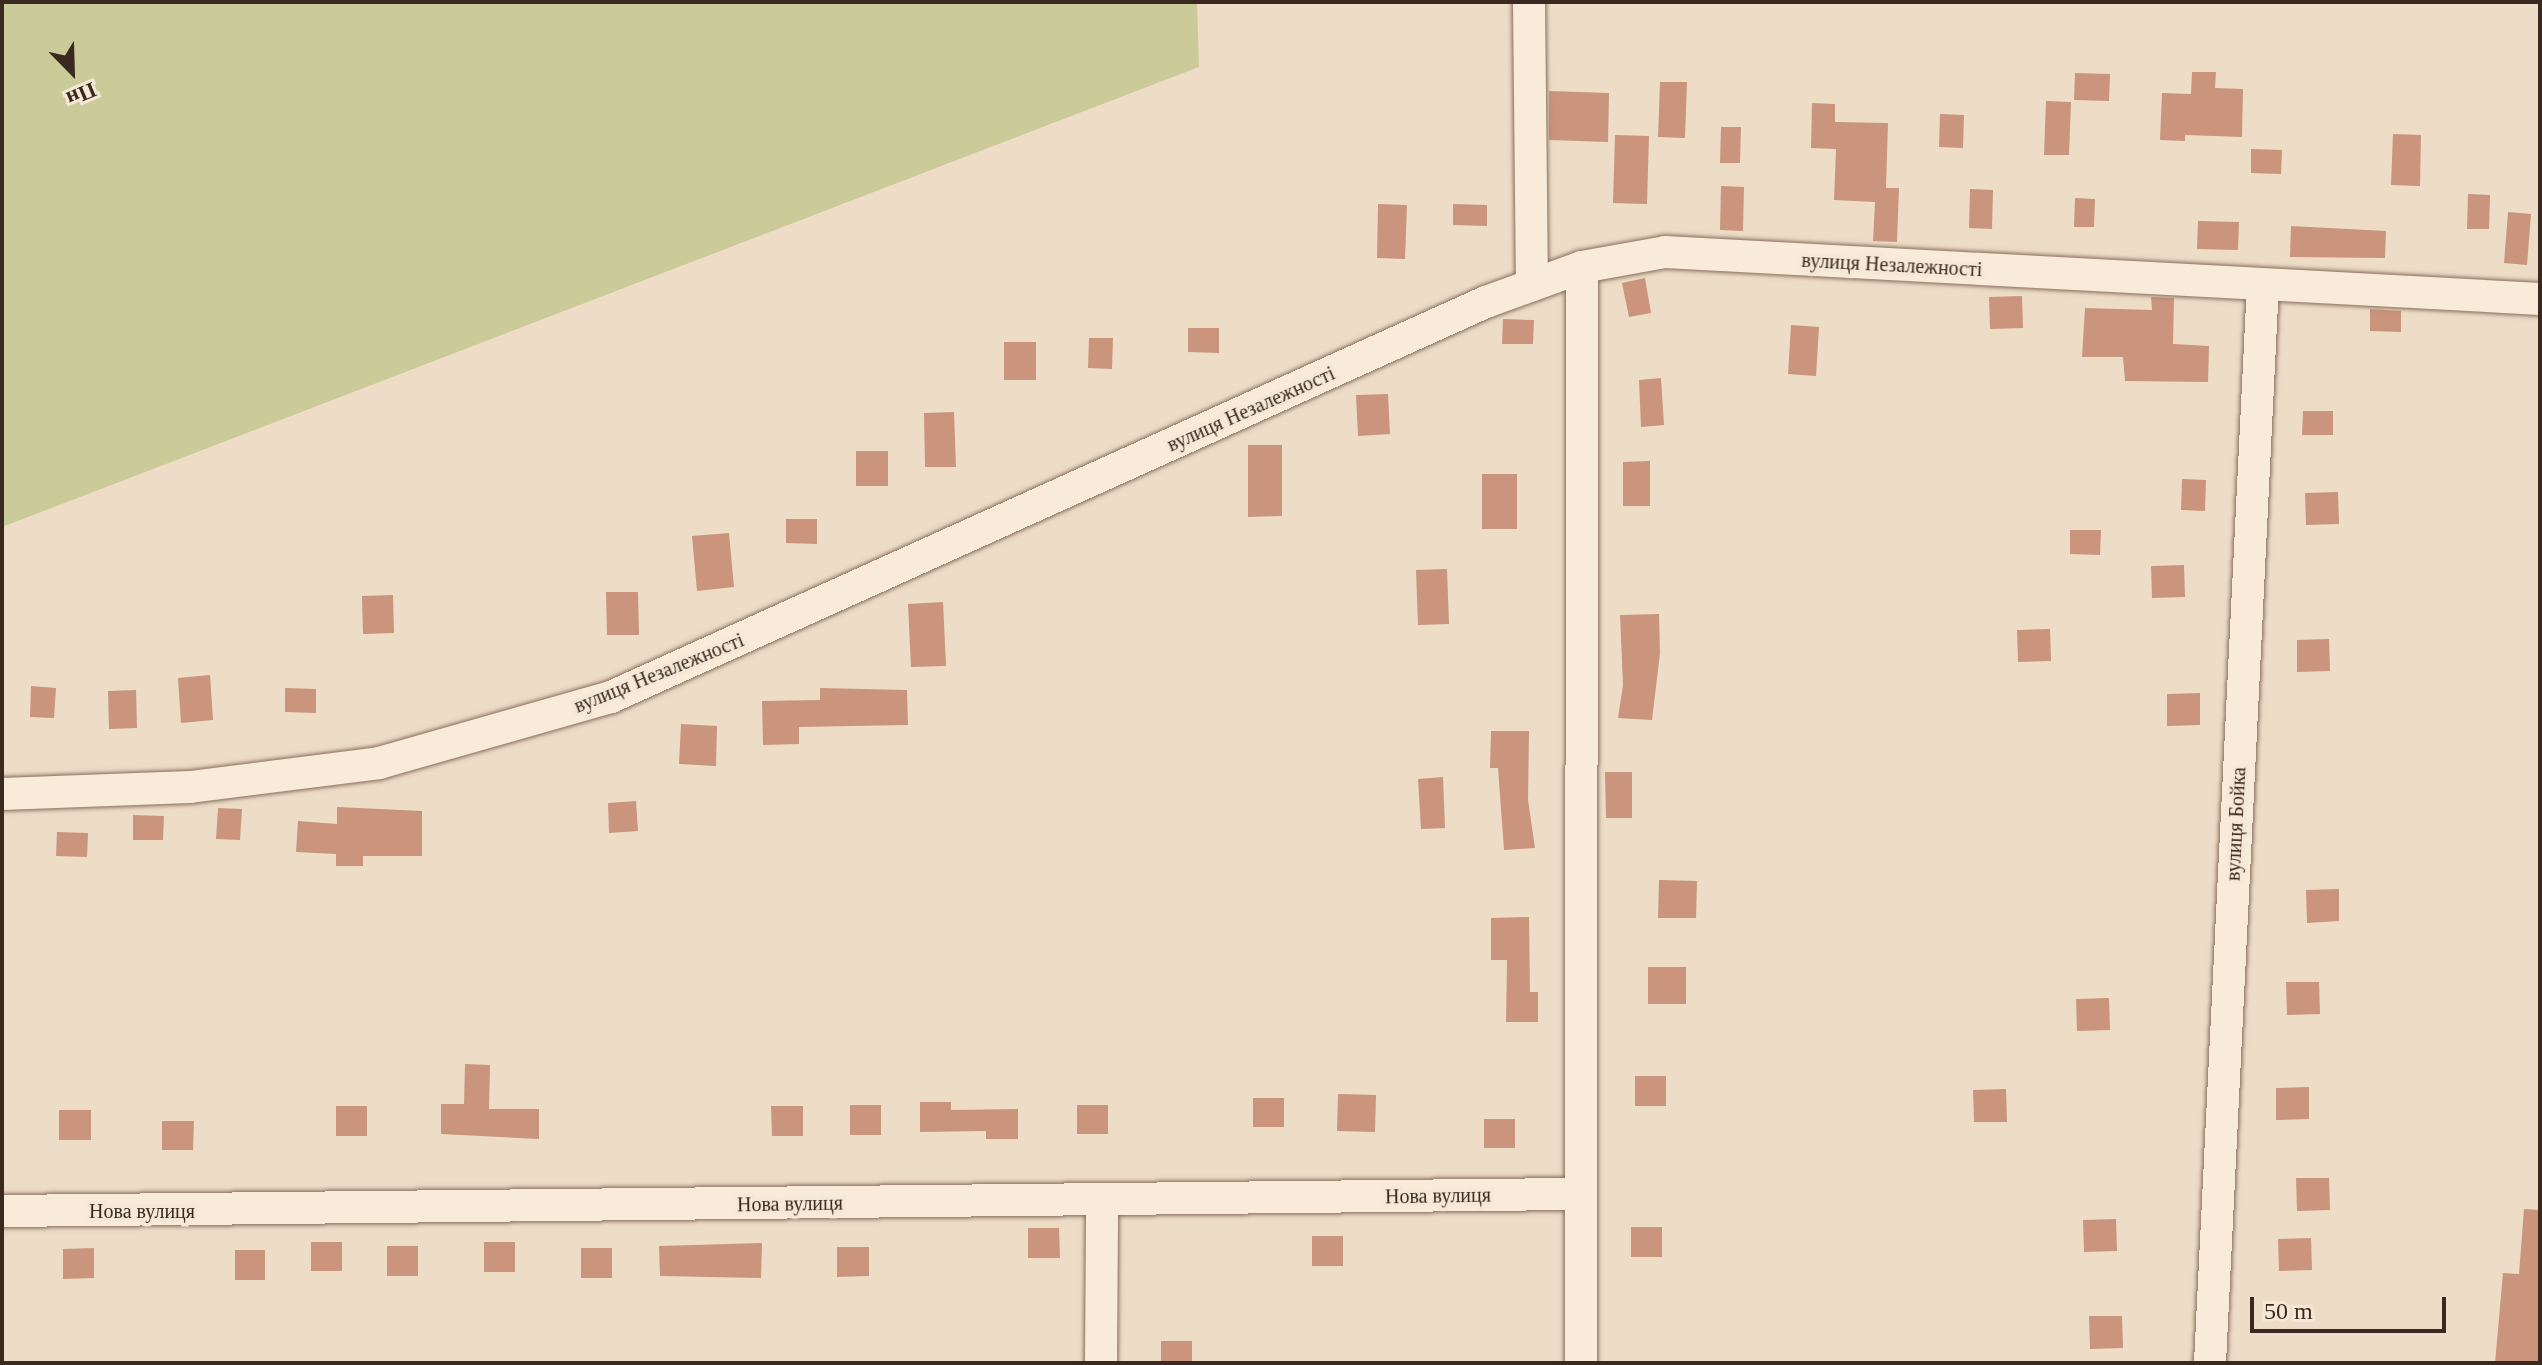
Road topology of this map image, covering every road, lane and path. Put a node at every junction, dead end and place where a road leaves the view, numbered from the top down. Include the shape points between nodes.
1 (1529, 2) edge
2 (1582, 267) junction
3 (1532, 285) junction
4 (2263, 285) junction
5 (2540, 299) edge
6 (2, 794) edge
7 (1578, 1194) junction
8 (1102, 1200) junction
9 (2, 1211) edge
10 (1101, 1363) edge
11 (1581, 1363) edge
12 (2210, 1363) edge

1 - 3 street
2 - 3 street, вулиця Незалежності
2 - 4 street, вулиця Незалежності via 1665,252
2 - 7 street
3 - 6 street, вулиця Незалежності via 611,697 379,763 190,787
4 - 5 street, вулиця Незалежності
4 - 12 street, вулиця Бойка
7 - 8 street, Нова вулиця
7 - 11 street
8 - 9 street, Нова вулиця
8 - 10 street

